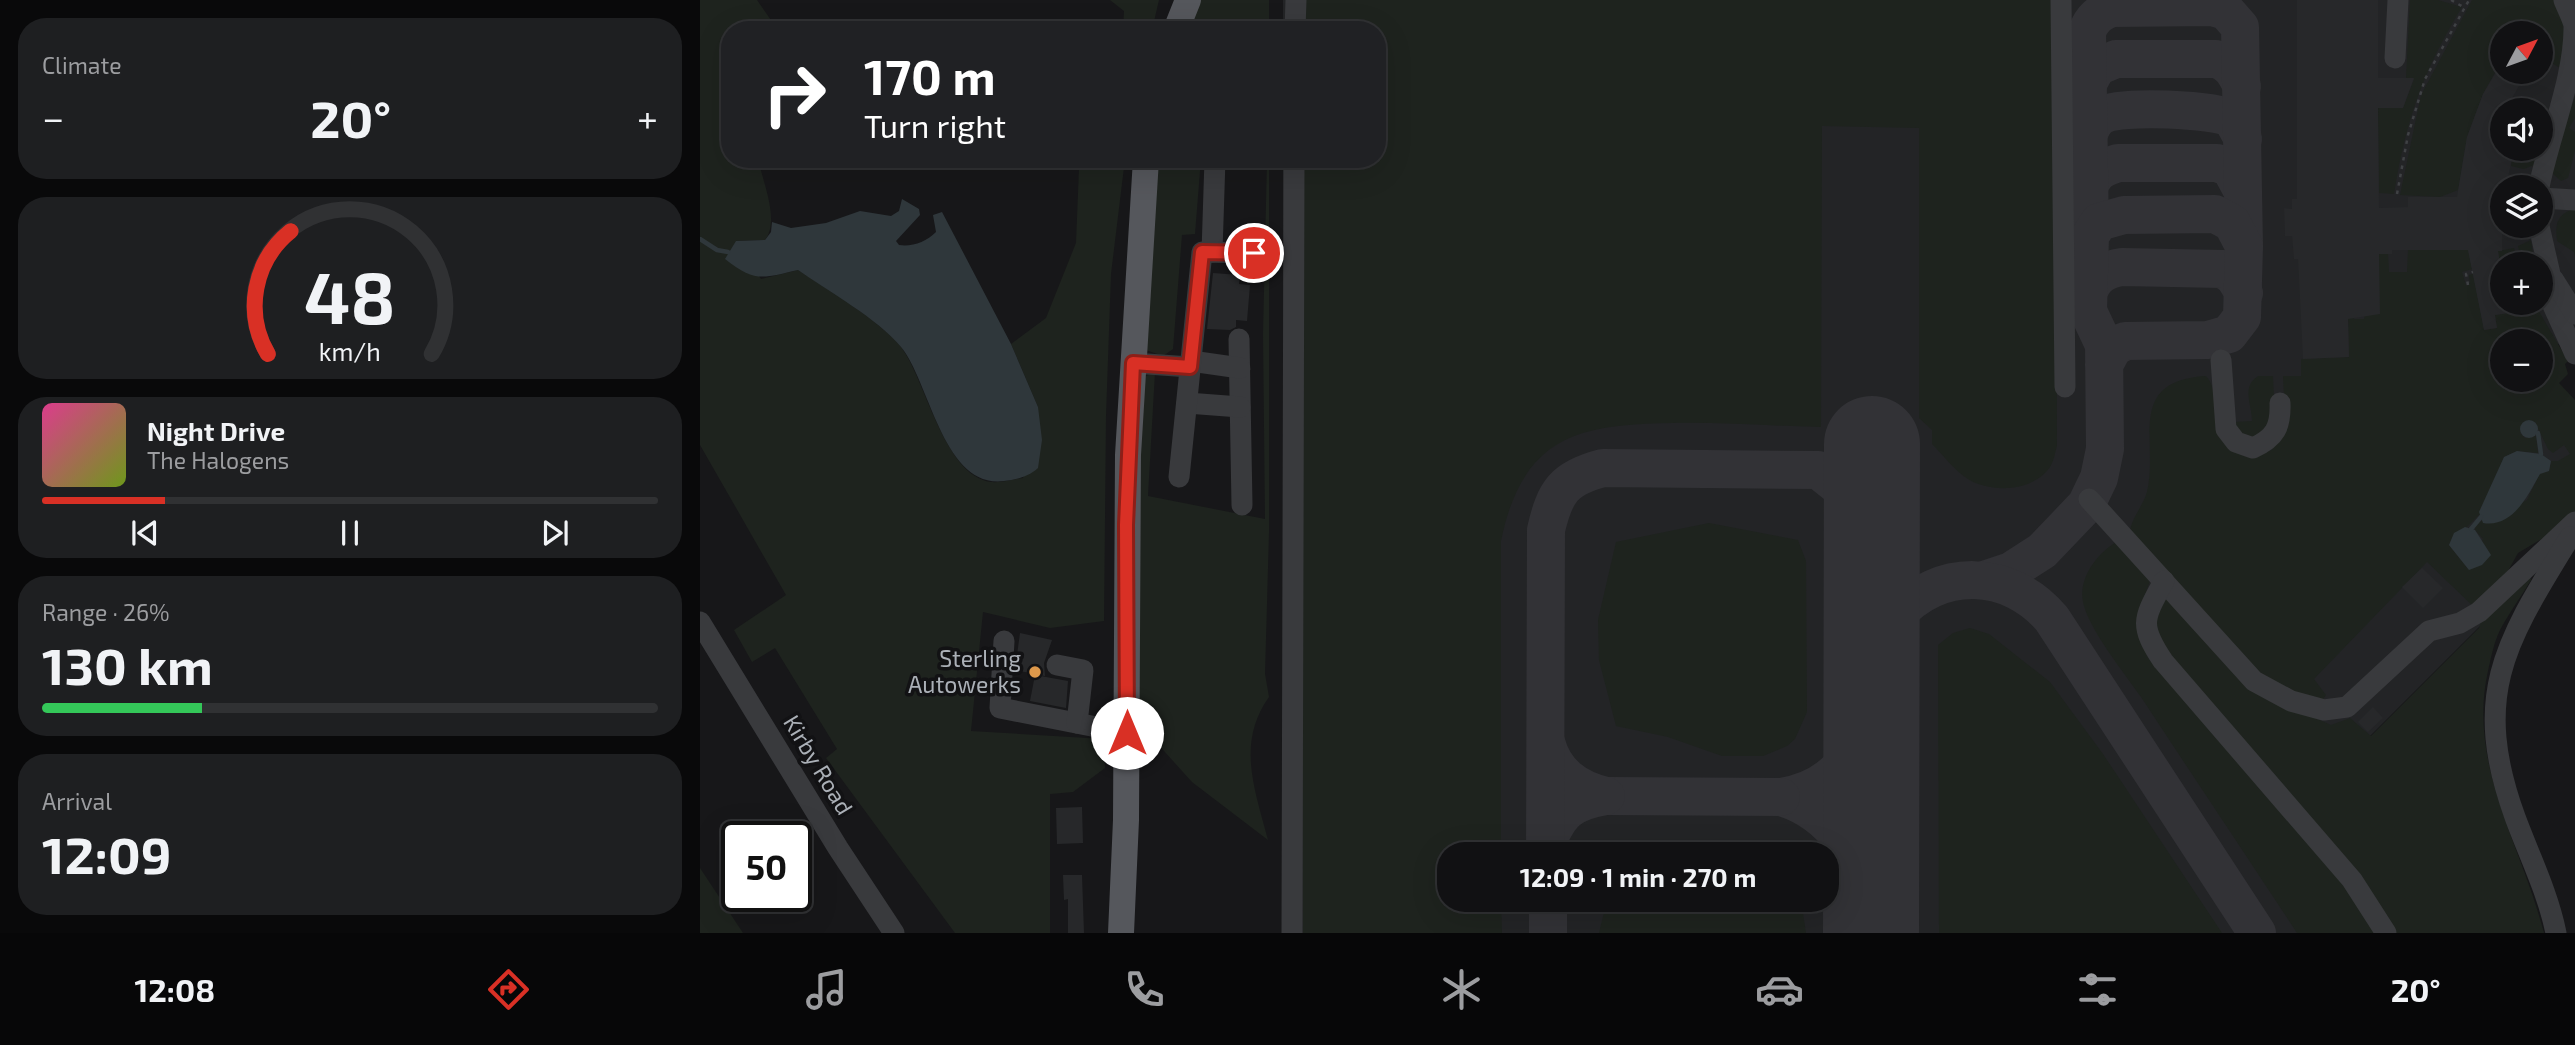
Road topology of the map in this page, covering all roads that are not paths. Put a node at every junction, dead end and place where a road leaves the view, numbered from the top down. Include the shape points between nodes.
1 (1188, 0) edge
2 (1296, 0) edge
3 (2061, 0) edge
4 (2398, 0) edge
5 (2564, 0) edge
6 (1180, 21) edge
7 (1295, 21) edge
8 (2395, 58) dead end
9 (1145, 168) edge
10 (1215, 168) edge
11 (1294, 168) edge
12 (2542, 175) edge
13 (2553, 199) edge
14 (2575, 200) edge
15 (1212, 252) junction
16 (1254, 253) dead end
17 (2553, 279) edge
18 (2553, 305) edge
19 (2575, 314) edge
20 (1239, 340) dead end
21 (2575, 354) edge
22 (2221, 360) dead end
23 (1133, 363) junction
24 (1191, 364) junction
25 (1240, 368) junction
26 (2065, 387) dead end
27 (1187, 403) junction
28 (2280, 403) dead end
29 (1240, 407) junction
30 (1179, 477) dead end
31 (2089, 499) dead end
32 (1242, 505) dead end
33 (2575, 522) edge
34 (2575, 529) edge
35 (2164, 581) junction
36 (700, 622) edge
37 (1004, 641) dead end
38 (1057, 665) dead end
39 (1077, 723) junction
40 (1127, 733) junction
41 (894, 933) edge
42 (1121, 933) edge
43 (1292, 933) edge
44 (2386, 933) edge
45 (2556, 933) edge

1 - 6 main road
2 - 7 street
3 - 26 street
4 - 8 street
5 - 12 street via 2574,25 2574,61
9 - 23 main road
10 - 15 street
11 - 43 street
13 - 14 street
15 - 16 street
15 - 24 street via 1202,252
17 - 19 street
18 - 21 street
20 - 25 street
22 - 28 street via 2225,429 2236,442 2253,448 2269,440 2277,430
23 - 24 street
23 - 40 main road via 1126,525
24 - 25 street
24 - 27 street
25 - 29 street
27 - 29 street
27 - 30 street
29 - 32 street
31 - 35 street
33 - 35 street via 2479,612 2460,623 2429,631 2347,707 2324,710 2291,701 2254,681
34 - 45 street via 2512,635 2496,693 2502,777
35 - 44 street via 2145,622 2149,640 2162,661 2352,880
36 - 41 street, Kirby Road
37 - 39 street via 1000,708
38 - 39 street via 1083,670
39 - 40 street
40 - 42 main road

